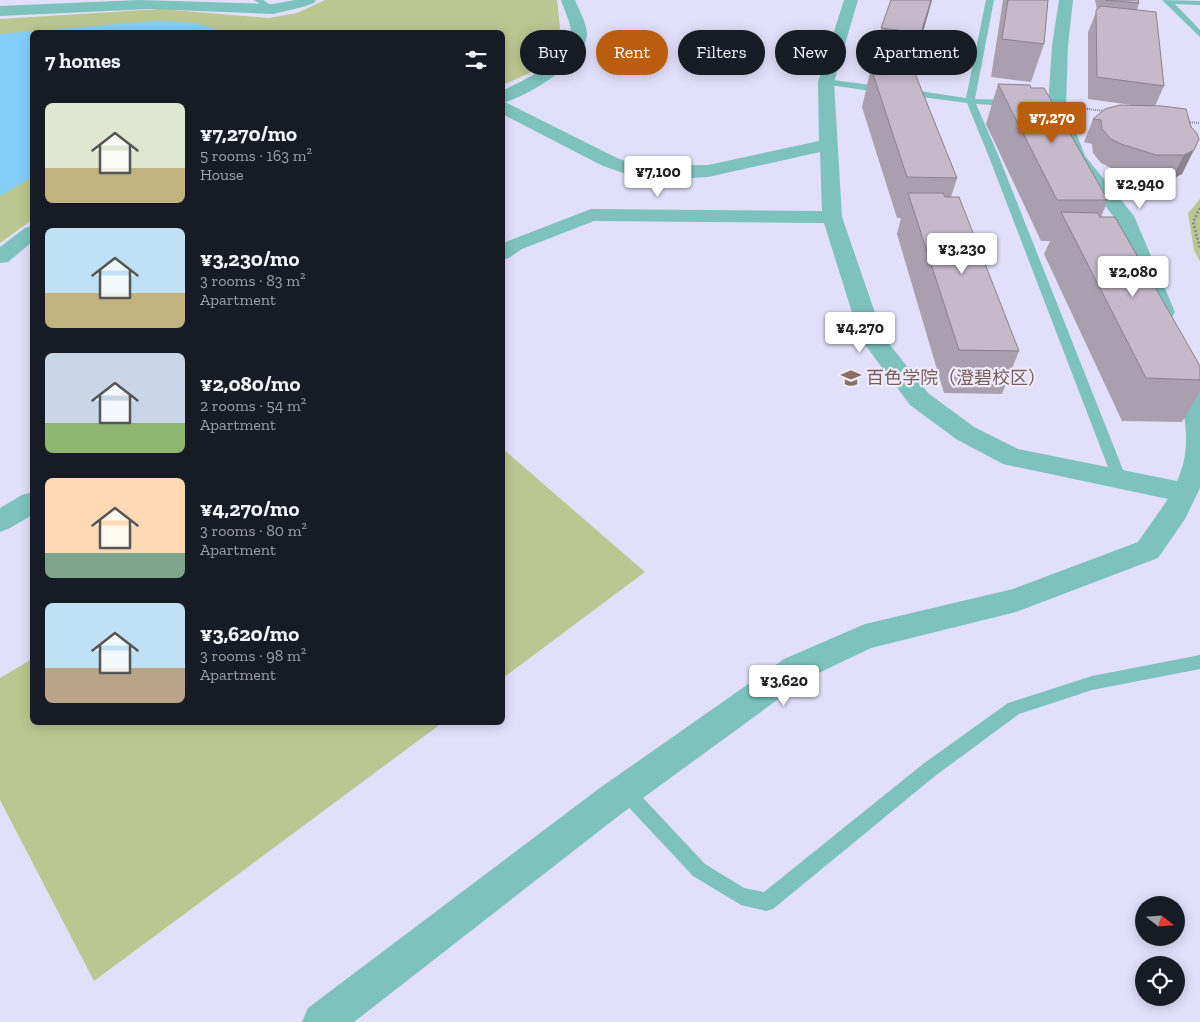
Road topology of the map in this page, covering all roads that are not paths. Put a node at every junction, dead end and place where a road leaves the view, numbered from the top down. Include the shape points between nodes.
1 (258, 0) edge
2 (309, 0) edge
3 (568, 0) edge
4 (851, 0) edge
5 (990, 0) edge
6 (1066, 0) edge
7 (1167, 1) edge
8 (1200, 3) edge
9 (273, 9) junction
10 (0, 12) edge
11 (1200, 35) edge
12 (826, 82) junction
13 (505, 96) edge
14 (970, 101) junction
15 (1018, 104) edge
16 (505, 109) edge
17 (830, 144) junction
18 (832, 217) junction
19 (30, 234) edge
20 (505, 252) edge
21 (0, 257) edge
22 (1200, 429) edge
23 (1120, 480) junction
24 (1184, 492) junction
25 (30, 503) edge
26 (0, 521) edge
27 (1200, 662) edge
28 (625, 791) junction
29 (322, 1022) edge

1 - 9 lane
2 - 9 street
3 - 13 street via 579,33 570,54 560,64
4 - 12 street
5 - 14 lane
6 - 22 street via 1052,106 1076,157 1124,216 1186,366
7 - 8 lane
7 - 11 lane
9 - 10 street via 150,4
12 - 14 lane
12 - 17 street
14 - 15 lane
14 - 23 lane
16 - 17 street via 601,158 638,172 708,171
17 - 18 street
18 - 20 street via 591,215
18 - 23 street via 872,338 919,399 965,433 1012,457
19 - 21 street
22 - 24 street via 1196,468
23 - 24 street
24 - 28 street via 1175,512 1148,550 1016,600 865,637 795,669
25 - 26 street
27 - 28 lane via 1092,683 1014,708 929,770 766,902 742,896 699,870
28 - 29 street

